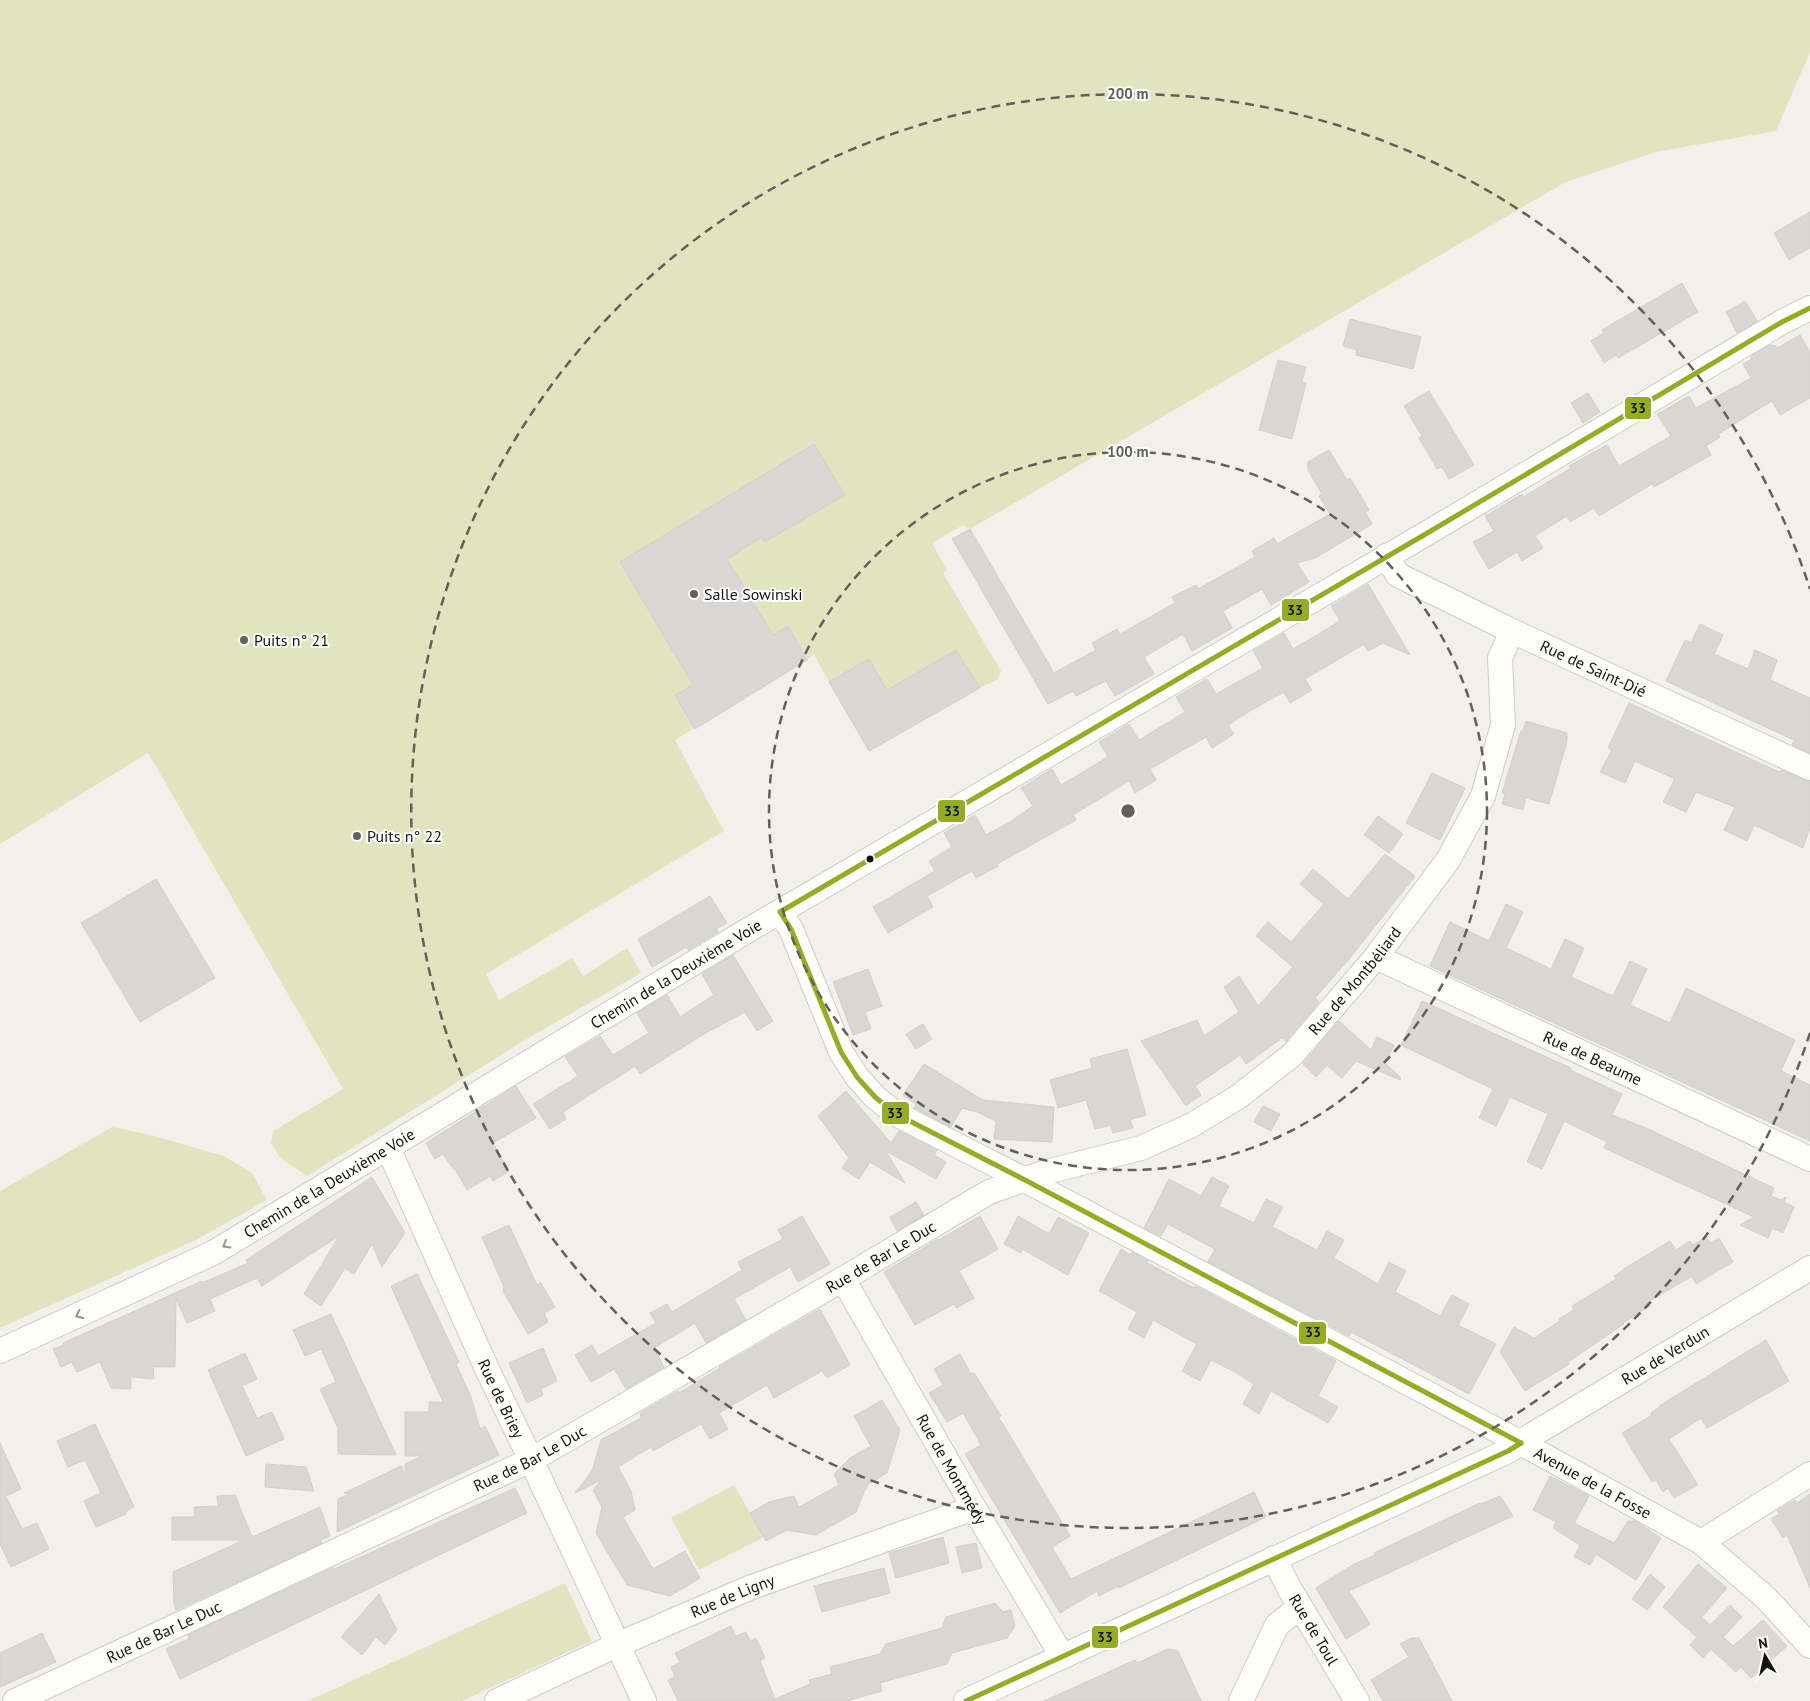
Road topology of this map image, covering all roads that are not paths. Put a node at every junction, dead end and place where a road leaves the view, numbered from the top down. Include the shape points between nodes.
1 (1810, 308) edge
2 (1386, 556) junction
3 (1512, 631) junction
4 (1810, 768) edge
5 (780, 912) junction
6 (1376, 957) junction
7 (388, 1148) junction
8 (1810, 1159) edge
9 (1025, 1180) junction
10 (1810, 1268) edge
11 (843, 1279) junction
12 (0, 1351) edge
13 (1521, 1443) junction
14 (531, 1460) junction
15 (1810, 1474) edge
16 (974, 1508) junction
17 (1701, 1542) junction
18 (1274, 1558) junction
19 (1300, 1607) junction
20 (616, 1645) junction
21 (1810, 1646) edge
22 (1062, 1656) junction
23 (995, 1695) edge
24 (15, 1701) edge
25 (497, 1701) edge
26 (644, 1701) edge
27 (966, 1701) edge
28 (1241, 1701) edge
29 (1357, 1701) edge

1 - 2 street, Chemin de la Deuxième Voie
2 - 3 street, Rue de Saint-Dié via 1398,575
2 - 5 street, Chemin de la Deuxième Voie
3 - 4 street, Rue de Saint-Dié
3 - 6 street, Rue de Montbéliard via 1500,658 1503,725 1483,796 1448,860
5 - 7 street, Chemin de la Deuxième Voie
5 - 9 street, Avenue de la Fosse via 791,929 841,1052 874,1098 916,1125
6 - 8 street, Rue de Beaume
6 - 9 street, Rue de Montbéliard via 1292,1055 1238,1096 1192,1125 1141,1148
7 -> 12 street, Chemin de la Deuxième Voie via 213,1253
7 - 14 street, Rue de Briey
9 - 11 street, Rue de Bar Le Duc via 989,1192
9 - 13 street, Avenue de la Fosse
10 - 13 street, Rue de Verdun
11 - 14 street, Rue de Bar Le Duc
11 - 16 street, Rue de Montmédy
13 - 17 street, Avenue de la Fosse
13 - 18 street, Rue de Verdun
14 - 20 street, Rue de Briey
14 - 24 street, Rue de Bar Le Duc
15 - 17 street
16 - 20 street, Rue de Ligny via 748,1588
16 - 22 street, Rue de Montmédy
17 - 21 street, Avenue de la Fosse via 1766,1598
18 - 19 street, Rue de Toul
18 - 22 street, Rue de Verdun
19 - 28 street via 1276,1625
19 - 29 street, Rue de Toul
20 - 25 street, Rue de Ligny
20 - 26 street, Rue de Briey
22 - 23 street, Rue de Verdun
23 - 27 street, Rue de Verdun

